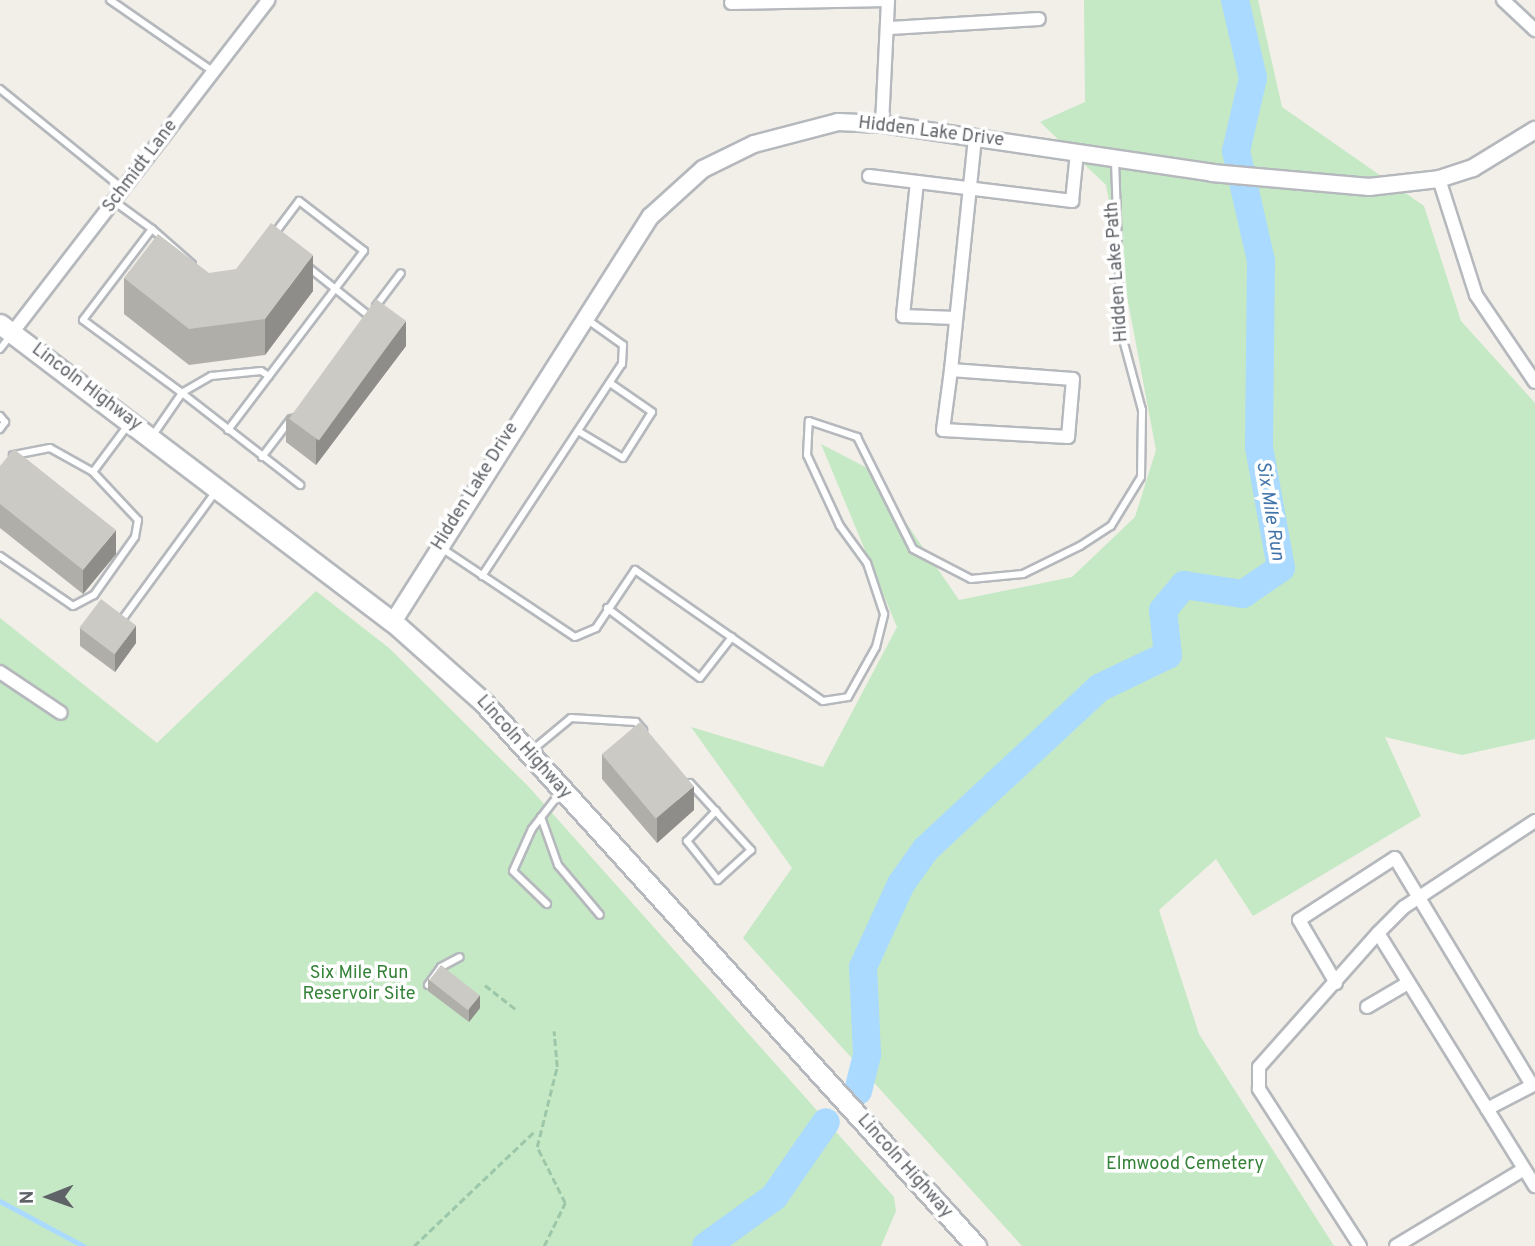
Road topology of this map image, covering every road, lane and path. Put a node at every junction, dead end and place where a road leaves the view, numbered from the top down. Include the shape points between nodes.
1 (110, 0) edge
2 (268, 0) edge
3 (888, 0) edge
4 (1503, 0) edge
5 (731, 3) dead end
6 (1039, 19) dead end
7 (890, 28) junction
8 (1535, 30) edge
9 (214, 72) junction
10 (0, 89) edge
11 (882, 124) junction
12 (1535, 130) edge
13 (975, 136) junction
14 (1077, 153) junction
15 (1115, 159) junction
16 (869, 176) dead end
17 (1439, 179) junction
18 (917, 182) junction
19 (969, 188) junction
20 (124, 190) junction
21 (115, 202) junction
22 (152, 229) junction
23 (281, 247) edge
24 (303, 263) edge
25 (401, 273) dead end
26 (198, 276) edge
27 (336, 287) junction
28 (370, 313) junction
29 (583, 317) junction
30 (955, 318) junction
31 (362, 324) edge
32 (4, 335) edge
33 (951, 370) junction
34 (269, 376) junction
35 (1535, 382) edge
36 (610, 383) junction
37 (182, 393) junction
38 (295, 413) edge
39 (3, 419) edge
40 (131, 421) junction
41 (0, 429) edge
42 (228, 430) junction
43 (578, 431) junction
44 (152, 436) junction
45 (262, 457) junction
46 (6, 463) edge
47 (93, 471) junction
48 (300, 485) dead end
49 (218, 489) junction
50 (438, 546) junction
51 (0, 556) edge
52 (482, 576) junction
53 (607, 608) junction
54 (124, 617) edge
55 (393, 622) junction
56 (732, 637) junction
57 (0, 673) edge
58 (61, 713) dead end
59 (653, 742) edge
60 (528, 753) junction
61 (680, 772) edge
62 (562, 791) junction
63 (716, 811) junction
64 (541, 817) junction
65 (1535, 821) edge
66 (1420, 897) junction
67 (547, 904) dead end
68 (600, 915) dead end
69 (1378, 933) junction
70 (460, 957) dead end
71 (1336, 982) junction
72 (1408, 983) junction
73 (428, 985) edge
74 (485, 985) dead end
75 (1367, 1007) dead end
76 (518, 1011) dead end
77 (554, 1031) dead end
78 (1534, 1085) edge
79 (1488, 1109) junction
80 (537, 1128) junction
81 (1524, 1169) junction
82 (1535, 1186) edge
83 (414, 1246) edge
84 (544, 1246) edge
85 (976, 1246) edge
86 (1360, 1246) edge
87 (1396, 1246) edge

1 - 9 lane
2 - 9 street, Schmidt Lane
3 - 5 street
3 - 7 street
4 - 8 street
6 - 7 street
7 - 11 street
9 - 20 street, Schmidt Lane
10 - 20 lane
11 - 13 street, Hidden Lake Drive
11 - 29 street, Hidden Lake Drive via 812,128 754,144 703,169 650,217
12 - 17 street, Hidden Lake Drive via 1473,168
13 - 14 street, Hidden Lake Drive
13 - 19 street
14 - 15 street, Hidden Lake Drive
14 - 19 street via 1072,201
15 - 17 street, Hidden Lake Drive via 1369,187
15 - 56 lane, Hidden Lake Path via 1121,332 1143,410 1141,477 1111,526 1023,574 971,579 913,549 857,437 809,421 804,432 811,465 840,526 867,563 884,614 860,680 848,697 823,701
16 - 18 street
17 - 35 street via 1476,295
18 - 19 street
18 - 30 street via 902,316
19 - 30 street
20 - 21 street, Schmidt Lane
21 - 22 lane
21 - 32 street, Schmidt Lane
22 - 26 lane via 188,256
22 - 37 lane via 83,320
23 - 27 lane via 270,239 299,201 364,251
24 - 27 lane
25 - 28 lane
27 - 28 lane
27 - 34 lane
28 - 31 lane
29 - 36 lane via 623,345 622,364
29 - 50 street, Hidden Lake Drive
30 - 33 street
32 - 40 main road, Lincoln Highway
33 - 33 street via 943,430 1068,437 1073,379
34 - 37 lane via 261,371 211,376
34 - 42 lane
36 - 43 lane
36 - 43 lane via 652,411 623,458
37 - 42 lane
37 - 44 lane
38 - 45 lane
39 - 41 lane
40 - 44 main road, Lincoln Highway
40 - 47 lane
42 - 45 lane
43 - 52 lane
44 - 49 main road, Lincoln Highway
45 - 48 lane
46 - 47 lane via 18,454 50,448
47 - 51 lane via 138,520 135,537 94,596 73,606 60,601
49 - 54 lane
49 - 55 main road, Lincoln Highway
50 - 52 lane
50 - 55 street, Hidden Lake Drive
52 - 53 lane via 575,637 596,628
53 - 56 lane via 635,570
53 - 56 lane via 700,678
55 - 60 main road, Lincoln Highway
57 - 58 street
59 - 60 lane via 635,722 571,718
60 - 62 main road, Lincoln Highway
61 - 63 lane
62 - 64 lane
62 - 85 main road, Lincoln Highway
63 - 63 lane via 751,850 718,880 687,841
64 - 67 lane via 513,871
64 - 68 lane via 558,865
65 - 66 street
66 - 69 street
66 - 71 street via 1395,858 1299,920
66 - 78 street
69 - 71 street
69 - 72 street
70 - 73 lane
71 - 86 street via 1259,1067 1259,1089
72 - 75 street
72 - 79 street
74 - 76 path
77 - 80 path via 556,1067
78 - 79 street
79 - 81 street
80 - 83 path
80 - 84 path via 541,1164 564,1192 565,1203
81 - 82 street
81 - 87 street

